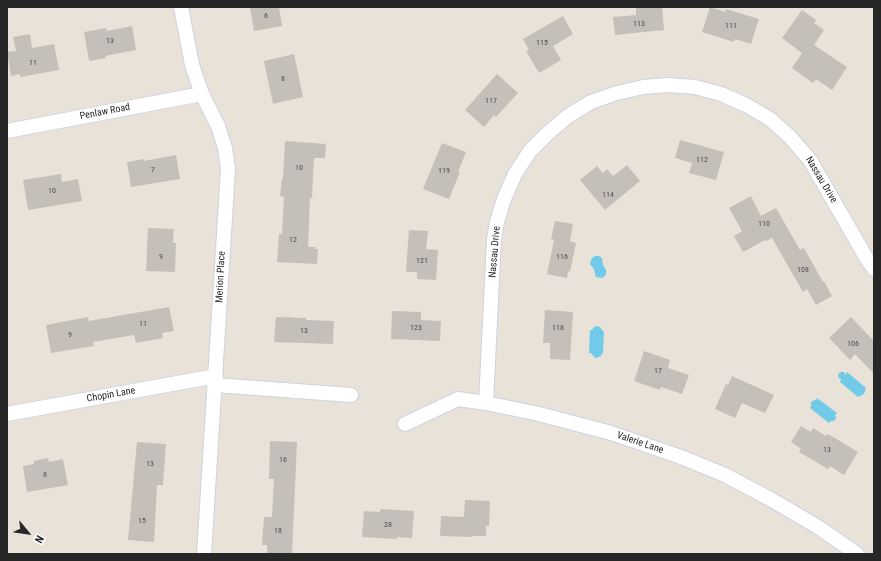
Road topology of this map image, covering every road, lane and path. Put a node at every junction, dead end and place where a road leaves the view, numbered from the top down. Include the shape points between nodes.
1 (181, 7) edge
2 (202, 94) junction
3 (7, 131) edge
4 (874, 269) edge
5 (215, 381) junction
6 (351, 395) dead end
7 (486, 403) junction
8 (7, 414) edge
9 (405, 424) dead end
10 (204, 554) edge
11 (857, 554) edge

1 - 2 street, Merion Place via 192,65
2 - 3 street, Penlaw Road
2 - 5 street, Merion Place via 218,126 228,169
4 - 7 street, Nassau Drive via 810,160 770,119 722,94 695,87 668,85 617,93 591,102 546,134 530,151 515,174 504,199 494,239
5 - 6 street, Chopin Lane
5 - 8 street, Chopin Lane
5 - 10 street, Merion Place
7 - 9 street, Valerie Lane via 458,400
7 - 11 street, Valerie Lane via 611,433 681,457 772,500

